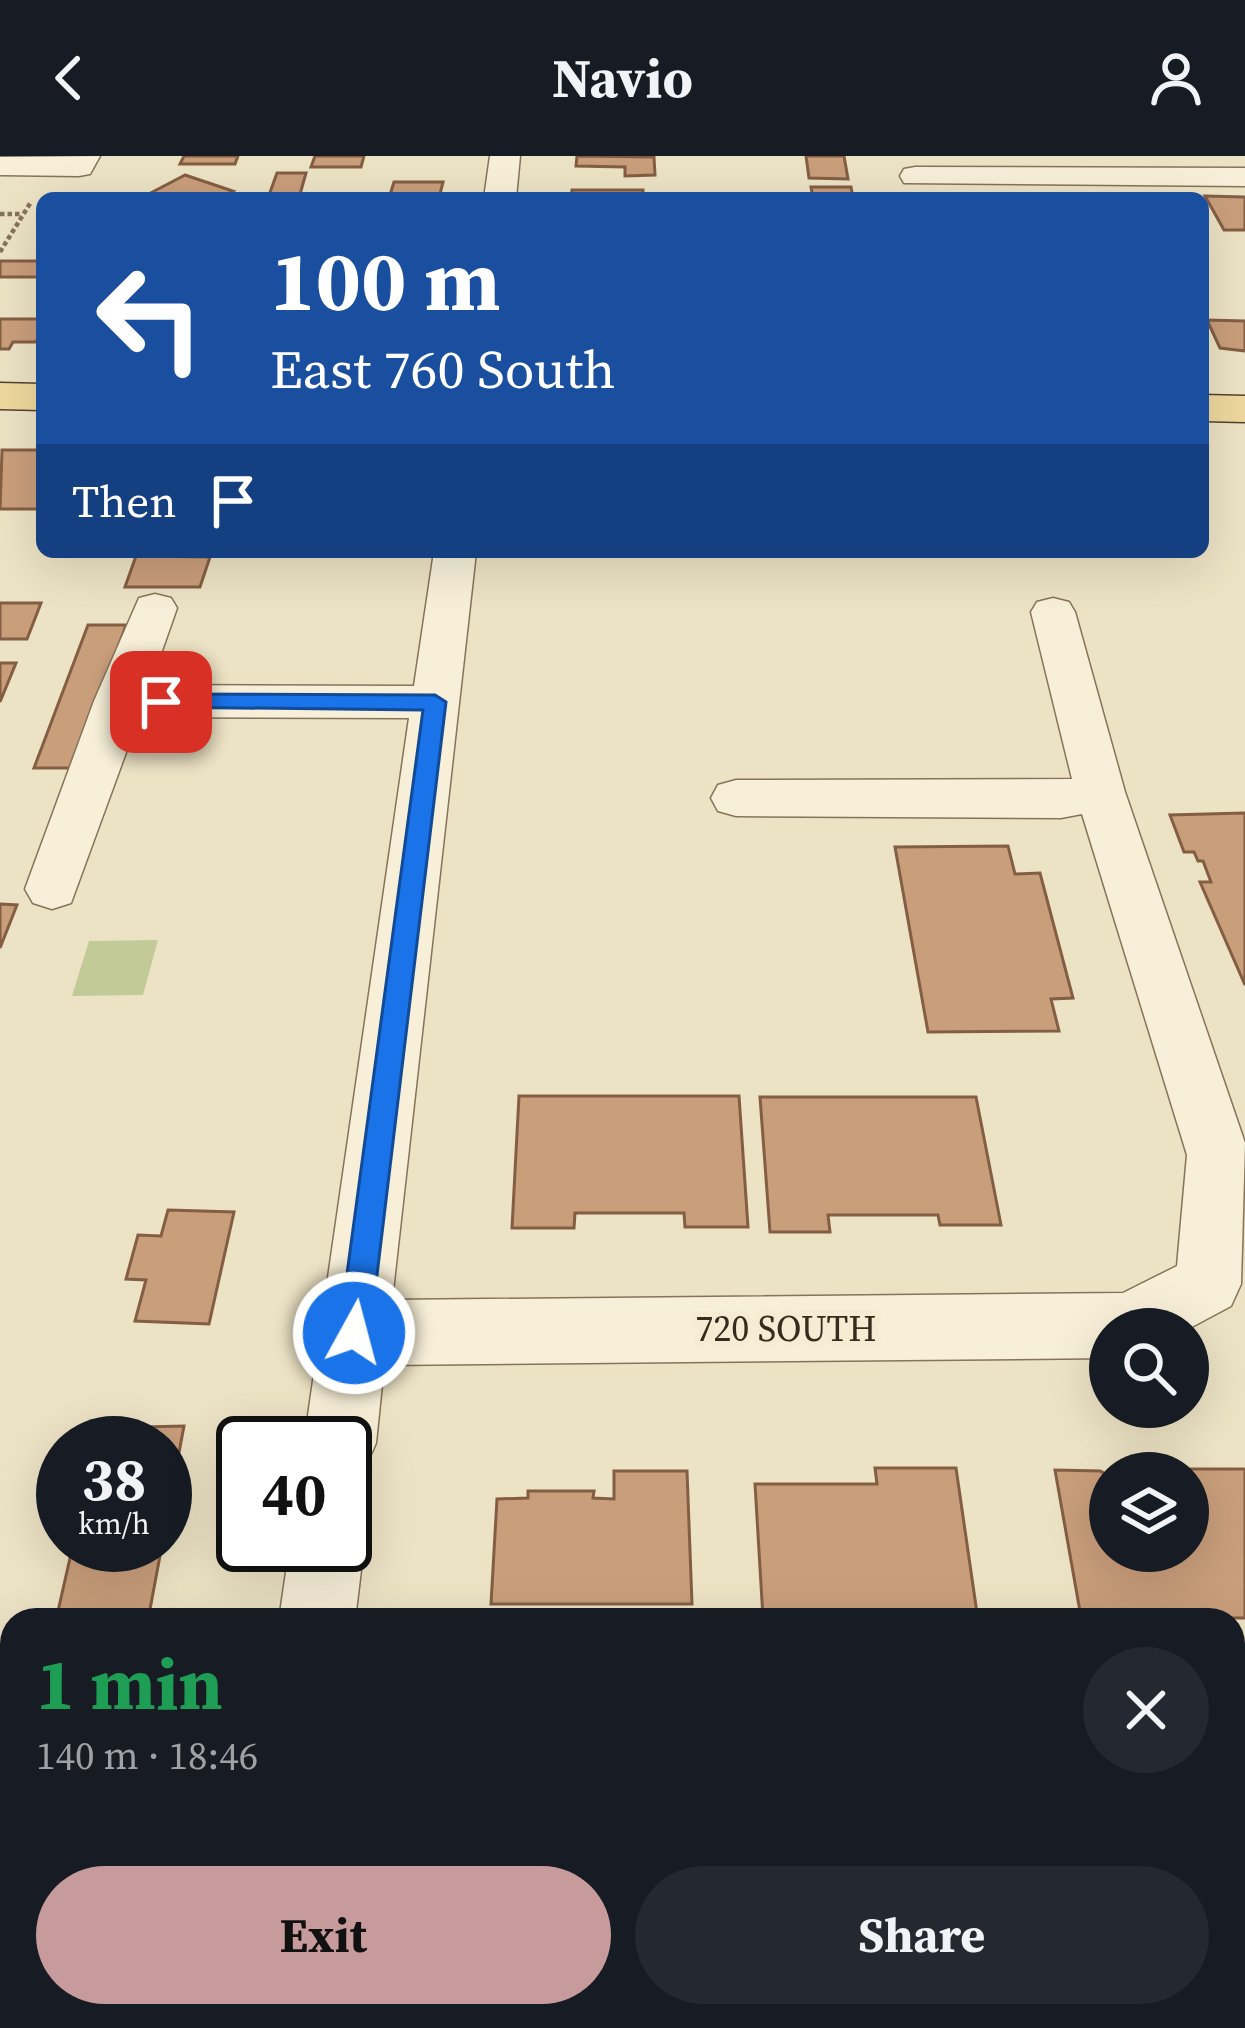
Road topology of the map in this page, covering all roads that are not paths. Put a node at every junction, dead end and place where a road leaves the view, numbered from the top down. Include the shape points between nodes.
1 (506, 156) edge
2 (82, 161) edge
3 (0, 166) edge
4 (915, 177) edge
5 (1245, 177) edge
6 (501, 192) edge
7 (0, 396) edge
8 (36, 397) edge
9 (1209, 408) edge
10 (1245, 409) edge
11 (453, 558) edge
12 (155, 608) dead end
13 (1052, 612) dead end
14 (118, 701) junction
15 (435, 702) junction
16 (1100, 792) junction
17 (736, 798) dead end
18 (52, 889) dead end
19 (354, 1333) junction
20 (343, 1416) edge
21 (323, 1572) edge
22 (319, 1608) edge

1 - 6 street
2 - 3 street
4 - 5 street
7 - 8 main road
9 - 10 main road
11 - 15 street
12 - 14 street
13 - 16 street
14 - 15 street
14 - 18 street
15 - 19 street
16 - 17 street via 1061,800
16 - 19 street, 720 SOUTH via 1218,1155 1208,1284 1128,1325
19 - 20 street
21 - 22 street

